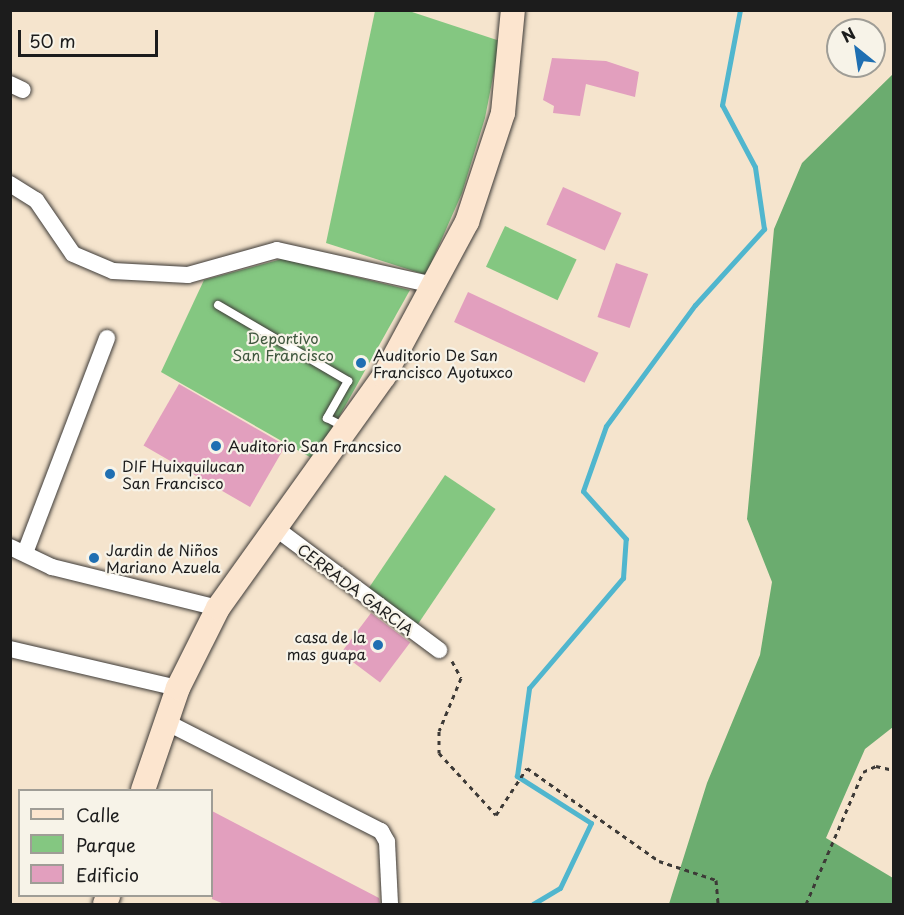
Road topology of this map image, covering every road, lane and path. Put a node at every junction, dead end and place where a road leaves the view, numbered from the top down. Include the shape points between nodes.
1 (513, 10) edge
2 (10, 184) edge
3 (434, 285) junction
4 (218, 305) dead end
5 (107, 338) dead end
6 (349, 429) junction
7 (274, 527) junction
8 (18, 550) edge
9 (218, 608) junction
10 (10, 649) edge
11 (439, 650) joint
12 (178, 688) junction
13 (166, 722) junction
14 (894, 770) edge
15 (143, 789) edge
16 (390, 904) edge
17 (718, 904) edge
18 (806, 904) edge

1 - 3 main road via 503,113 488,170
2 - 3 street via 36,200 73,255 113,272 188,274 278,250
3 - 6 main road
4 - 6 lane via 348,381 327,418
5 - 8 street
6 - 7 main road
7 - 9 main road
7 - 11 street, CERRADA GARCIA
8 - 9 street via 52,567
9 - 12 main road
10 - 12 street
11 - 17 path via 461,678 439,731 439,753 496,814 527,768 659,861 716,880
12 - 13 main road
13 - 15 main road
13 - 16 street via 381,831 387,842
14 - 18 path via 876,766 863,772

